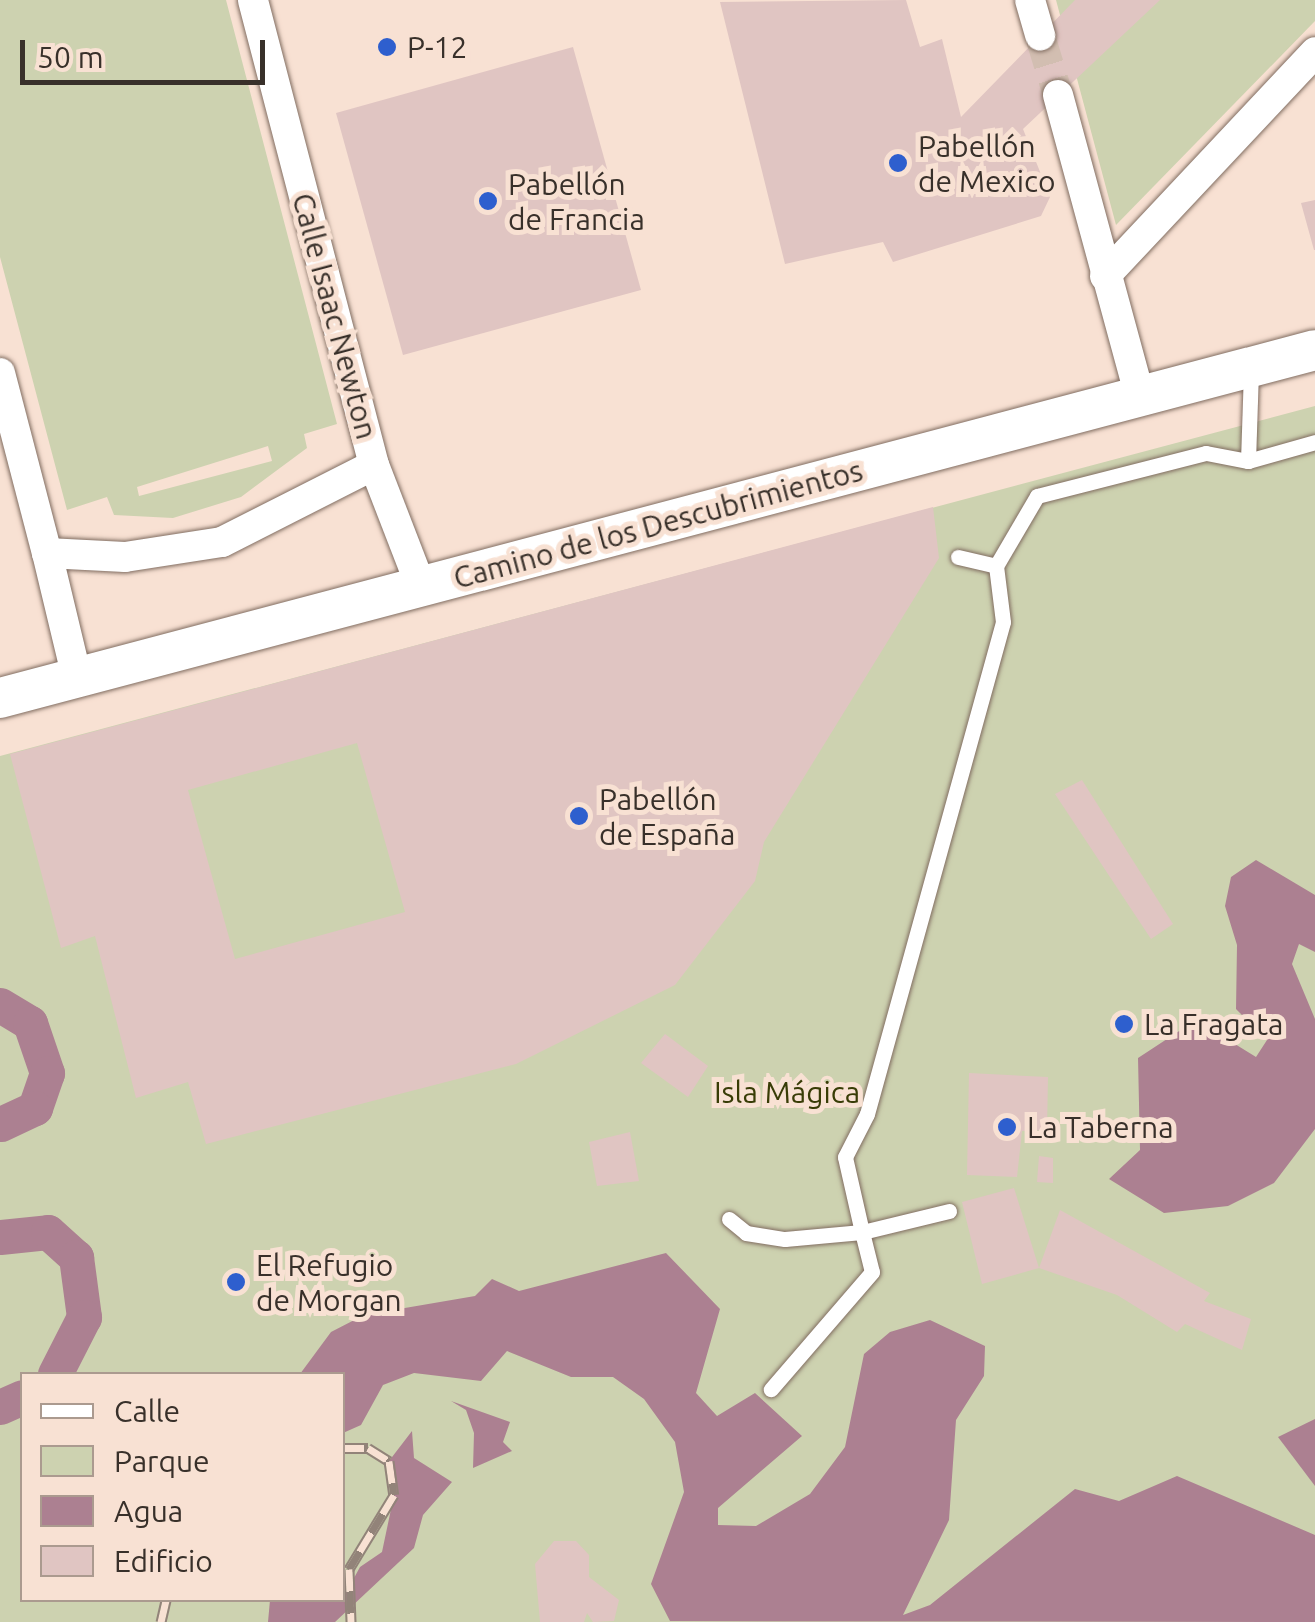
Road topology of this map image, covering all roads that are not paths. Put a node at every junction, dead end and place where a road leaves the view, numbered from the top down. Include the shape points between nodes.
1 (253, 0) edge
2 (1030, 0) edge
3 (1040, 36) tunnel mouth
4 (1315, 52) edge
5 (1058, 96) tunnel mouth
6 (1105, 276) junction
7 (1315, 350) edge
8 (1251, 368) junction
9 (0, 373) edge
10 (1140, 396) junction
11 (1315, 442) edge
12 (1248, 462) junction
13 (374, 465) junction
14 (47, 553) junction
15 (958, 557) dead end
16 (996, 566) junction
17 (421, 587) junction
18 (76, 678) junction
19 (0, 698) edge
20 (949, 1211) dead end
21 (729, 1219) dead end
22 (862, 1232) junction
23 (771, 1390) dead end

1 - 13 street, Calle Isaac Newton
2 - 3 street
4 - 6 street
5 - 6 street
6 - 10 street
7 - 8 street, Camino de los Descubrimientos
8 - 10 street, Camino de los Descubrimientos
8 - 12 lane
9 - 14 street
10 - 17 street, Camino de los Descubrimientos
11 - 12 lane
12 - 16 lane via 1206,452 1037,496
13 - 14 street, Calle Isaac Newton via 222,542 125,557
13 - 17 street
14 - 18 street
15 - 16 lane
16 - 22 lane via 1003,622 867,1114 845,1157
17 - 18 street, Camino de los Descubrimientos
18 - 19 street, Camino de los Descubrimientos
20 - 22 lane
21 - 22 lane via 746,1233 786,1239
22 - 23 lane via 872,1272

